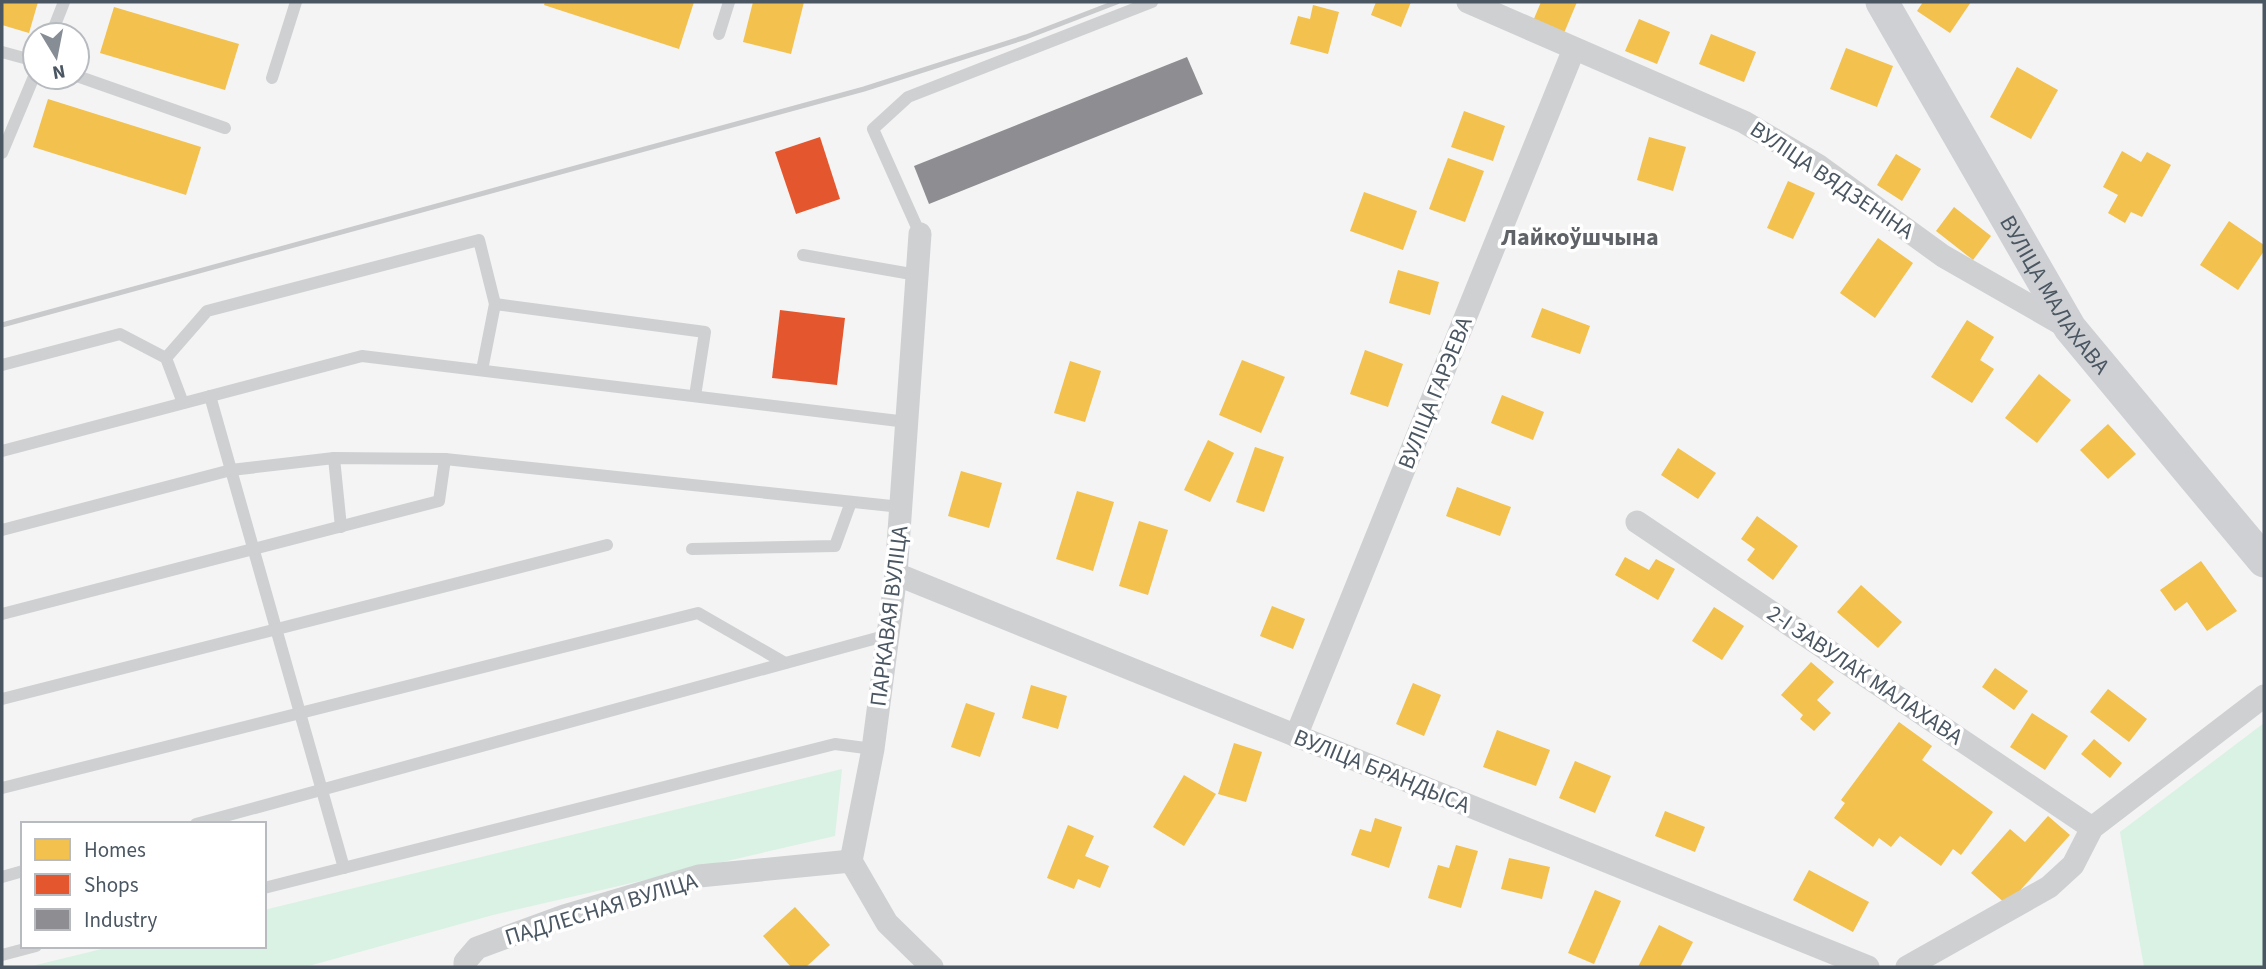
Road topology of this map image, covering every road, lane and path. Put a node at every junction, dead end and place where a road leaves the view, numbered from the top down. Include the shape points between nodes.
1 (64, 2) edge
2 (296, 2) edge
3 (729, 2) edge
4 (1152, 2) edge
5 (1468, 2) edge
6 (1882, 2) edge
7 (57, 21) edge
8 (719, 34) dead end
9 (1574, 49) junction
10 (2, 52) edge
11 (21, 57) edge
12 (272, 78) dead end
13 (91, 81) edge
14 (28, 91) edge
15 (225, 128) dead end
16 (2, 153) edge
17 (920, 234) joint
18 (803, 256) dead end
19 (917, 275) junction
20 (495, 304) junction
21 (2070, 328) junction
22 (166, 358) junction
23 (2, 365) edge
24 (482, 370) junction
25 (210, 396) junction
26 (695, 396) junction
27 (183, 403) junction
28 (907, 422) junction
29 (2, 451) edge
30 (334, 458) junction
31 (445, 459) junction
32 (231, 470) junction
33 (851, 502) junction
34 (901, 507) junction
35 (1637, 522) dead end
36 (341, 527) junction
37 (2, 530) edge
38 (607, 545) dead end
39 (254, 549) junction
40 (692, 549) dead end
41 (2264, 561) edge
42 (896, 574) junction
43 (2, 614) edge
44 (276, 629) junction
45 (888, 635) junction
46 (785, 663) junction
47 (2264, 696) edge
48 (2, 699) edge
49 (300, 713) junction
50 (1296, 736) junction
51 (873, 749) junction
52 (2, 788) edge
53 (322, 789) junction
54 (203, 822) edge
55 (2092, 828) junction
56 (851, 861) junction
57 (344, 868) junction
58 (21, 872) edge
59 (2, 877) edge
60 (266, 888) edge
61 (28, 948) edge
62 (2, 955) edge
63 (471, 958) edge
64 (932, 967) edge
65 (1868, 967) edge
66 (1907, 967) edge

1 - 7 lane
2 - 12 lane
3 - 8 lane
4 - 17 lane via 908,97 873,129
5 - 9 street, ВУЛІЦА ВЯДЗЕНІНА
6 - 21 street, ВУЛІЦА МАЛАХАВА
9 - 21 street, ВУЛІЦА ВЯДЗЕНІНА via 1744,122 1819,166 1943,256
9 - 50 street, ВУЛІЦА ГАРЭЕВА
10 - 11 lane
13 - 15 lane
14 - 16 lane
17 - 19 street, ПАРКАВАЯ ВУЛІЦА
18 - 19 lane
19 - 28 street, ПАРКАВАЯ ВУЛІЦА
20 - 22 lane via 479,240 207,311
20 - 24 lane
20 - 26 lane via 705,332
21 - 41 street, ВУЛІЦА МАЛАХАВА
22 - 23 lane via 120,334
22 - 27 lane
24 - 25 lane via 362,356
24 - 26 lane
25 - 27 lane
25 - 32 lane
26 - 28 lane
27 - 29 lane
28 - 34 street, ПАРКАВАЯ ВУЛІЦА
30 - 31 lane
30 - 32 lane
30 - 36 lane
31 - 33 lane
31 - 36 lane via 439,501
32 - 37 lane
32 - 39 lane
33 - 34 lane
33 - 40 lane via 835,545
34 - 42 street, ПАРКАВАЯ ВУЛІЦА
35 - 55 street, 2-І ЗАВУЛАК МАЛАХАВА
36 - 39 lane
38 - 44 lane
39 - 43 lane
39 - 44 lane
42 - 45 street, ПАРКАВАЯ ВУЛІЦА
42 - 50 street, ВУЛІЦА БРАНДЫСА
44 - 48 lane
44 - 49 lane
45 - 46 lane
45 - 51 street, ПАРКАВАЯ ВУЛІЦА
46 - 49 lane via 698,613
46 - 53 lane
47 - 55 street
49 - 52 lane
49 - 53 lane
50 - 65 street, ВУЛІЦА БРАНДЫСА
51 - 56 street, ПАРКАВАЯ ВУЛІЦА
51 - 57 lane via 835,744
53 - 54 lane
53 - 57 lane
55 - 66 street via 2073,865 2049,887
56 - 63 street, ПАДЛЕСНАЯ ВУЛІЦА via 699,876 564,916
56 - 64 street via 887,923
57 - 60 lane
58 - 59 lane
61 - 62 lane

